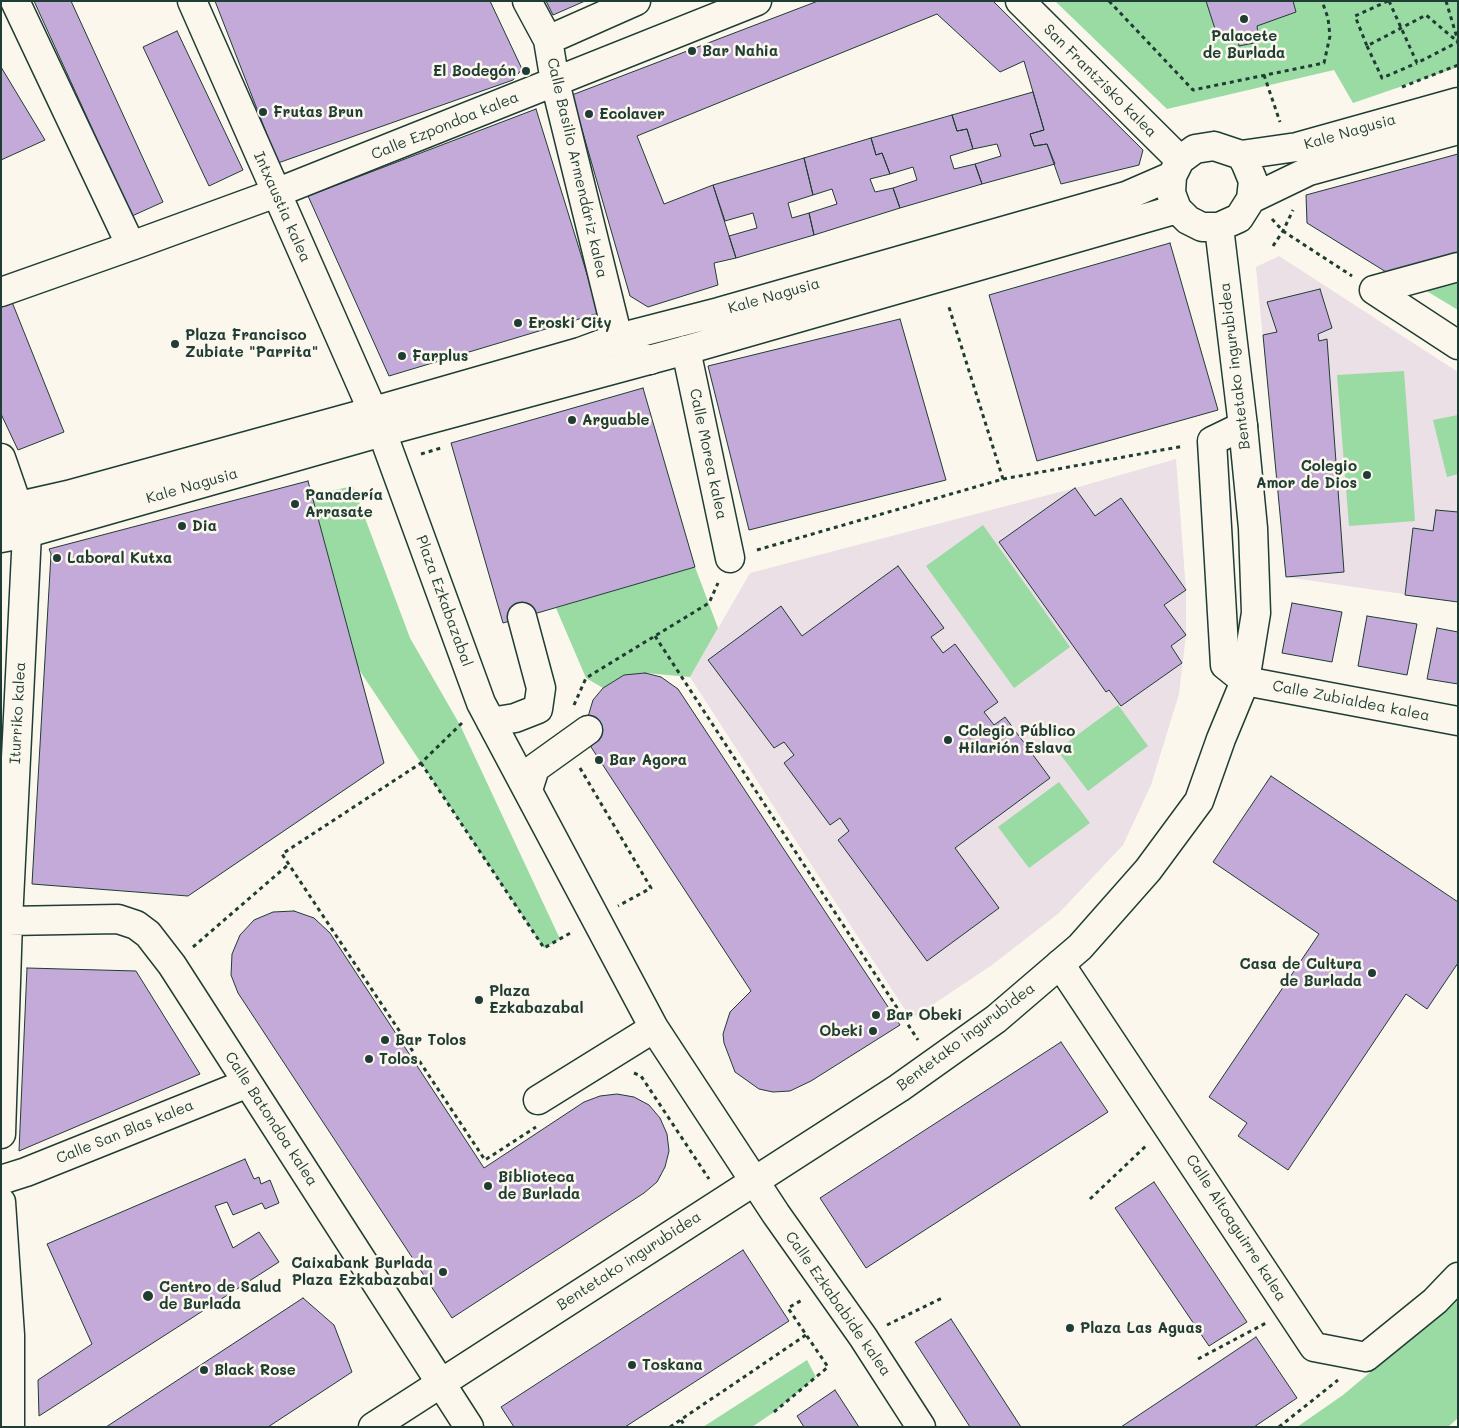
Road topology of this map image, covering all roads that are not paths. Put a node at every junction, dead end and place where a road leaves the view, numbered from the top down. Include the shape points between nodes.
1 (15, 1) edge
2 (192, 1) edge
3 (527, 1) edge
4 (636, 1) edge
5 (757, 1) edge
6 (1020, 1) edge
7 (548, 40) junction
8 (555, 82) junction
9 (1458, 102) edge
10 (1458, 130) edge
11 (1241, 155) junction
12 (1176, 168) junction
13 (276, 193) junction
14 (1251, 199) junction
15 (1177, 209) junction
16 (1219, 227) junction
17 (131, 246) junction
18 (1458, 268) edge
19 (1, 292) edge
20 (618, 338) junction
21 (1458, 345) edge
22 (686, 350) junction
23 (650, 360) junction
24 (378, 421) junction
25 (1243, 426) junction
26 (1, 458) edge
27 (10, 508) edge
28 (14, 536) edge
29 (730, 558) road end
30 (522, 618) dead end
31 (1245, 681) junction
32 (486, 712) junction
33 (1458, 721) edge
34 (578, 738) road end
35 (528, 790) junction
36 (8, 921) junction
37 (1060, 964) junction
38 (654, 1028) junction
39 (248, 1083) junction
40 (540, 1112) road end
41 (1, 1134) edge
42 (1, 1180) edge
43 (755, 1182) junction
44 (1, 1202) edge
45 (1458, 1277) edge
46 (6, 1335) edge
47 (441, 1383) junction
48 (10, 1427) edge
49 (373, 1427) edge
50 (469, 1427) edge
51 (921, 1427) edge

1 - 17 street
2 - 13 street, Intxaustia kalea
3 - 7 street, Calle Basilio Armendáriz kalea
4 - 7 street
5 - 8 street, Calle Ezpondoa kalea
6 - 12 street, San Frantzisko kalea
7 - 8 street, Calle Basilio Armendáriz kalea
8 - 13 street, Calle Ezpondoa kalea
8 - 20 street, Calle Basilio Armendáriz kalea
9 - 11 street, Kale Nagusia via 1298,147
10 - 14 street, Kale Nagusia via 1309,171
11 - 12 street via 1214,146 1195,149
11 - 14 street via 1253,181
12 - 15 street via 1171,193
12 - 20 street, Kale Nagusia via 1126,196
13 - 17 street, Calle Ezpondoa kalea
13 - 24 street, Intxaustia kalea
14 - 16 street via 1239,218
15 - 16 street via 1202,227
15 - 22 street, Kale Nagusia
16 - 25 street, Bentetako ingurubidea
17 - 19 street, Calle Ezpondoa kalea
18 - 21 street via 1374,290
20 - 23 street via 625,352
20 - 24 street, Kale Nagusia
22 - 23 street, Kale Nagusia
22 - 29 street, Calle Morea kalea
23 - 24 street, Kale Nagusia
24 - 27 street, Kale Nagusia
24 - 28 street, Kale Nagusia
24 - 32 street, Plaza Ezkabazabal
25 - 31 street, Bentetako ingurubidea via 1253,528 1256,613
25 - 31 street via 1212,440 1225,665
26 - 27 street, Iturriko kalea
27 - 28 street, Iturriko kalea
28 - 36 street, Iturriko kalea
30 - 32 street via 541,688 538,709 515,718
31 - 33 street, Calle Zubialdea kalea
31 - 37 street, Bentetako ingurubidea via 1199,801 1148,870 1080,947
32 - 35 street, Plaza Ezkabazabal
34 - 35 street via 535,768
35 - 38 street, Plaza Ezkabazabal
36 - 39 street, Calle Batondoa kalea via 118,919 136,925 148,934 172,965
36 - 41 street, Iturriko kalea
37 - 43 street, Bentetako ingurubidea via 996,1019 899,1088
37 - 45 street, Calle Altoaguirre kalea via 1314,1347 1366,1357 1435,1301
38 - 40 street
38 - 43 street, Plaza Ezkabazabal
39 - 42 street, Calle San Blas kalea
39 - 47 street, Calle Batondoa kalea
43 - 47 street, Bentetako ingurubidea
43 - 51 street, Calle Ezkababide kalea
44 - 46 street
46 - 48 street
47 - 49 street, Bentetako ingurubidea
47 - 50 street, Calle Batondoa kalea

